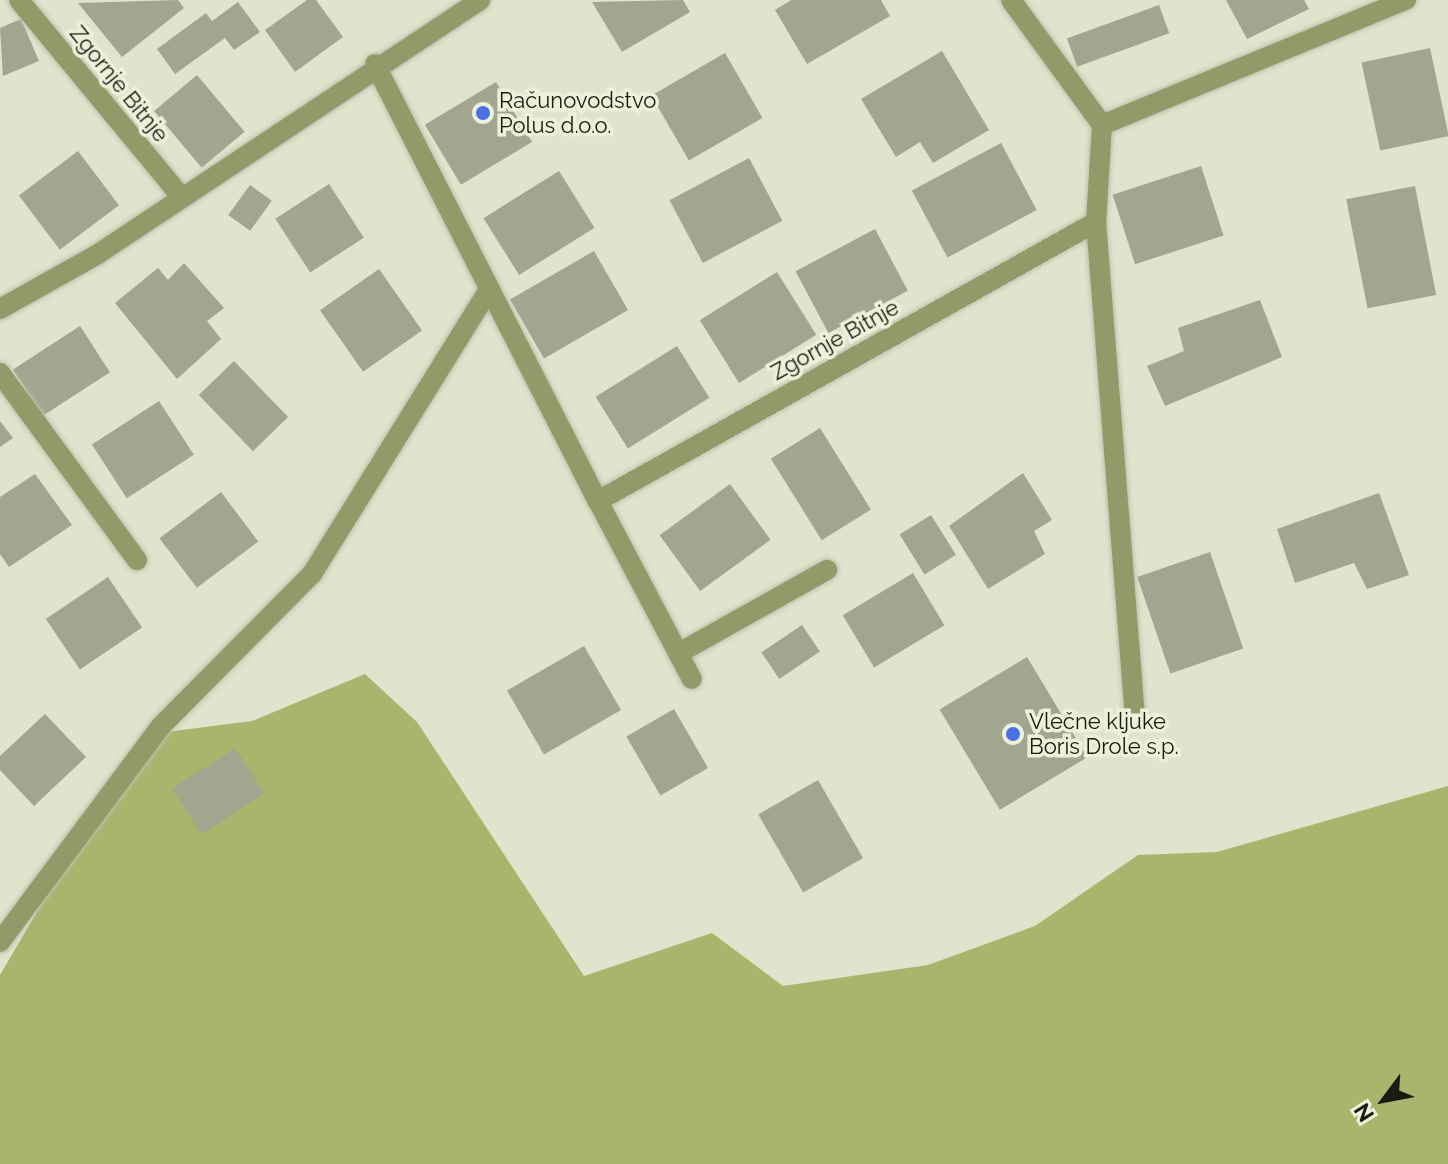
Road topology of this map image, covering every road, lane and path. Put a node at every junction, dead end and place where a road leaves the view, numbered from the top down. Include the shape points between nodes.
1 (19, 0) edge
2 (480, 0) edge
3 (1011, 0) edge
4 (1406, 0) edge
5 (375, 64) junction
6 (1102, 125) junction
7 (182, 198) junction
8 (1096, 222) junction
9 (489, 290) junction
10 (0, 309) edge
11 (0, 373) edge
12 (598, 501) junction
13 (137, 560) dead end
14 (827, 570) dead end
15 (679, 653) junction
16 (692, 679) dead end
17 (1135, 719) dead end
18 (0, 942) edge

1 - 7 street, Zgornje Bitnje
2 - 5 street
3 - 6 street
4 - 6 street
5 - 7 street
5 - 9 street
6 - 8 street
7 - 10 street
8 - 12 street, Zgornje Bitnje
8 - 17 street
9 - 12 street
9 - 18 street via 312,574 161,726
11 - 13 street
12 - 15 street
14 - 15 street
15 - 16 street

